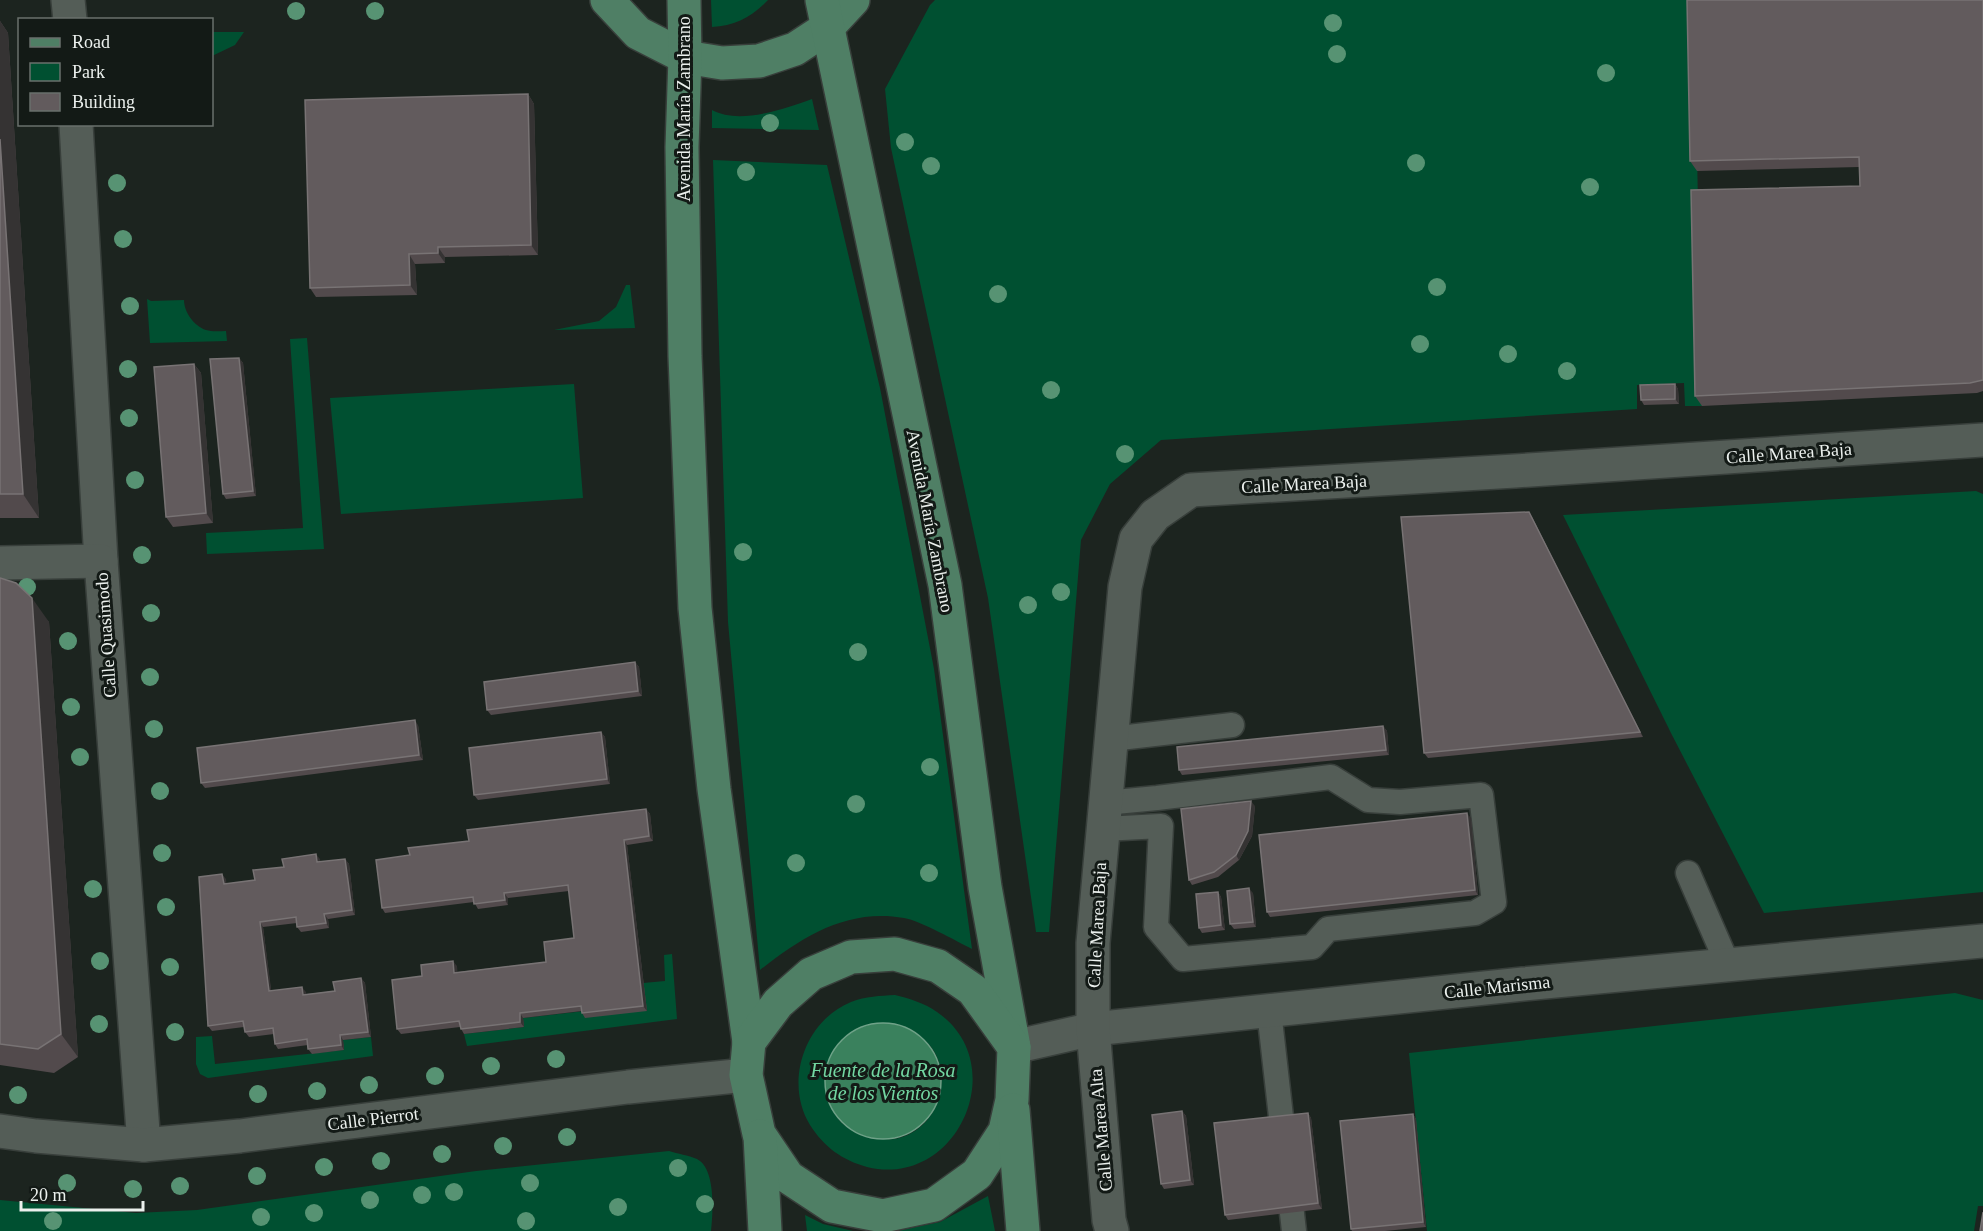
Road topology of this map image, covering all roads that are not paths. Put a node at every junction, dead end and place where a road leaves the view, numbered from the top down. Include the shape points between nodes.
1 (68, 0) edge
2 (607, 0) edge
3 (684, 0) edge
4 (853, 0) edge
5 (824, 14) edge
6 (69, 18) edge
7 (685, 57) junction
8 (76, 126) edge
9 (1983, 440) edge
10 (101, 561) junction
11 (0, 564) edge
12 (1232, 726) dead end
13 (1111, 739) junction
14 (1104, 816) junction
15 (1688, 873) dead end
16 (1983, 941) edge
17 (1728, 965) junction
18 (1269, 1011) junction
19 (1093, 1029) junction
20 (749, 1042) junction
21 (1014, 1047) junction
22 (746, 1075) junction
23 (1012, 1100) junction
24 (0, 1131) edge
25 (759, 1134) junction
26 (144, 1145) junction
27 (765, 1231) edge
28 (1023, 1231) edge
29 (1112, 1231) edge
30 (1294, 1231) edge

1 - 6 street
2 - 7 main road via 638,33
3 - 7 main road, Avenida María Zambrano
4 - 5 main road
5 - 7 main road via 795,49 759,61 722,63
5 - 21 main road, Avenida María Zambrano via 945,585 985,887
7 - 20 main road, Avenida María Zambrano via 685,356 695,608 714,789
8 - 10 street, Calle Quasimodo
9 - 13 street, Calle Marea Baja via 1191,490 1155,516 1136,539 1125,587
10 - 11 street
10 - 26 street, Calle Quasimodo
12 - 13 lane
13 - 14 street, Calle Marea Baja
14 - 14 lane via 1161,826 1156,927 1183,959 1312,947 1328,929 1475,913 1494,902 1481,795 1400,802 1368,800 1330,777 1157,798
14 - 19 street, Calle Marea Baja via 1093,943
15 - 17 lane
16 - 17 street, Calle Marisma
17 - 18 street, Calle Marisma
18 - 19 street, Calle Marisma
18 - 30 lane
19 - 21 street, Calle Marisma
19 - 29 street, Calle Marea Alta
20 - 21 main road via 778,1003 811,974 851,957 895,954 938,966 973,990
20 - 22 main road, Avenida María Zambrano
21 - 23 main road, Avenida María Zambrano
22 - 25 main road, Avenida María Zambrano
22 - 26 street, Calle Pierrot
23 - 25 main road via 1005,1131 977,1174 934,1204 883,1216 832,1206 797,1183
23 - 28 main road
24 - 26 street, Calle Pierrot
25 - 27 main road

